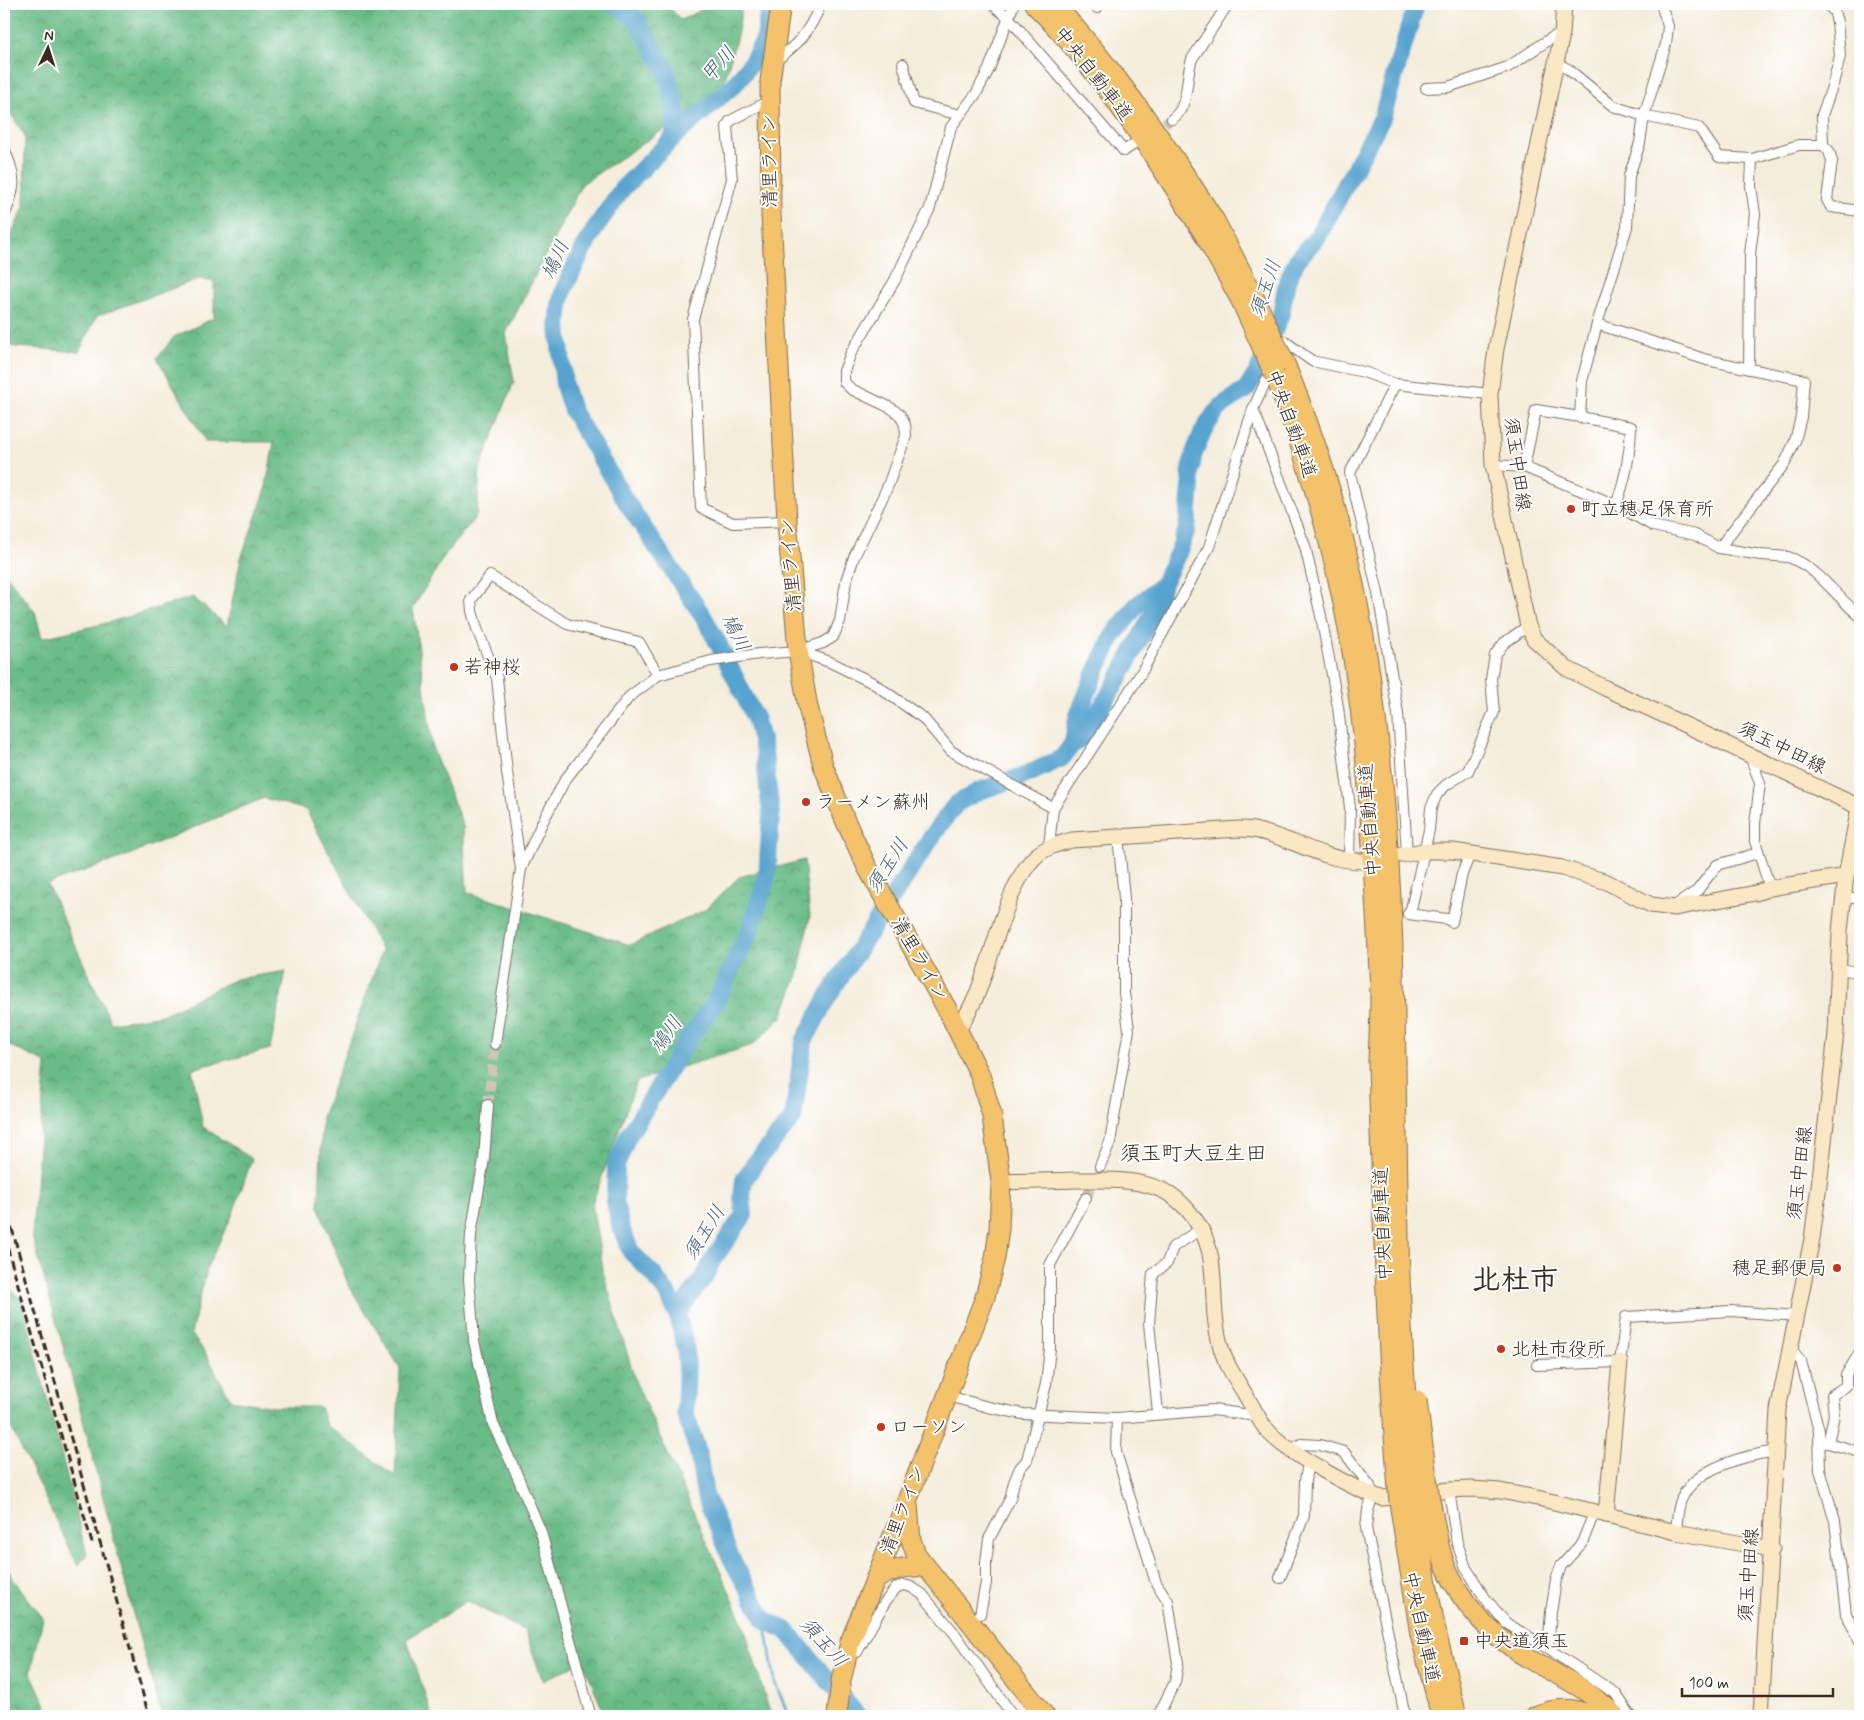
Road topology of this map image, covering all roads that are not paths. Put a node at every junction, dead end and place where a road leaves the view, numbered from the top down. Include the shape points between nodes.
1 (781, 4) edge
2 (821, 4) edge
3 (992, 4) edge
4 (1034, 4) edge
5 (1054, 4) edge
6 (1228, 4) edge
7 (1564, 4) edge
8 (1661, 4) edge
9 (1826, 4) edge
10 (1013, 6) dead end
11 (1009, 18) junction
12 (1562, 34) junction
13 (772, 63) junction
14 (1556, 63) junction
15 (903, 64) dead end
16 (1426, 88) dead end
17 (769, 101) junction
18 (960, 115) junction
19 (1644, 116) junction
20 (1172, 119) tunnel mouth
21 (1134, 144) dead end
22 (1823, 145) junction
23 (4, 148) edge
24 (1752, 159) junction
25 (1860, 212) edge
26 (4, 216) edge
27 (1209, 228) junction
28 (1597, 324) junction
29 (1749, 369) junction
30 (1396, 384) junction
31 (1490, 394) junction
32 (1253, 410) junction
33 (1580, 417) junction
34 (1493, 464) junction
35 (1524, 467) junction
36 (1616, 505) junction
37 (786, 521) junction
38 (1720, 548) junction
39 (1860, 616) edge
40 (1528, 626) junction
41 (798, 651) junction
42 (658, 675) junction
43 (1750, 756) junction
44 (1860, 805) edge
45 (1053, 808) junction
46 (1118, 836) junction
47 (1049, 846) junction
48 (1423, 851) junction
49 (1404, 854) joint
50 (1470, 854) junction
51 (1758, 854) junction
52 (1355, 861) joint
53 (521, 869) junction
54 (1846, 876) junction
55 (1770, 888) junction
56 (1843, 898) junction
57 (1860, 898) edge
58 (1672, 908) junction
59 (1837, 968) junction
60 (1860, 974) edge
61 (958, 1030) junction
62 (495, 1044) tunnel mouth
63 (1387, 1062) junction
64 (488, 1105) tunnel mouth
65 (1100, 1166) tunnel mouth
66 (1001, 1182) junction
67 (1086, 1198) tunnel mouth
68 (1201, 1229) junction
69 (1797, 1316) junction
70 (1791, 1350) junction
71 (1860, 1352) edge
72 (1620, 1362) junction
73 (1537, 1365) dead end
74 (948, 1396) junction
75 (1158, 1413) junction
76 (1038, 1414) junction
77 (1257, 1416) junction
78 (1117, 1418) junction
79 (1823, 1443) junction
80 (1292, 1450) junction
81 (1777, 1451) junction
82 (1860, 1452) edge
83 (1311, 1462) junction
84 (1449, 1490) junction
85 (1373, 1496) junction
86 (907, 1501) junction
87 (1414, 1501) junction
88 (1600, 1514) junction
89 (898, 1524) junction
90 (1676, 1532) junction
91 (1772, 1549) junction
92 (913, 1558) junction
93 (883, 1561) junction
94 (1280, 1578) dead end
95 (876, 1579) junction
96 (980, 1614) dead end
97 (1420, 1634) junction
98 (1860, 1641) edge
99 (854, 1647) junction
100 (1548, 1648) junction
101 (589, 1716) edge
102 (837, 1716) edge
103 (1013, 1716) edge
104 (1032, 1716) edge
105 (1045, 1716) edge
106 (1158, 1716) edge
107 (1405, 1716) edge
108 (1428, 1716) edge
109 (1441, 1716) edge
110 (1457, 1716) edge
111 (1535, 1716) edge
112 (1592, 1716) edge
113 (1615, 1716) edge
114 (1631, 1716) edge
115 (1761, 1716) edge

1 - 13 highway, 清里ライン
2 - 13 street via 812,24 795,47
3 - 11 street
4 - 27 highway, 中央自動車道 via 1071,43 1113,96
5 - 27 highway, 中央自動車道 via 1082,34 1166,144
6 - 20 street via 1192,58 1184,101
7 - 12 street, 須玉中田線
8 - 19 street via 1668,33
9 - 22 street via 1836,16 1840,56 1822,115
10 - 11 street
11 - 18 street via 989,69
11 - 21 street via 1124,151
12 - 14 street, 須玉中田線
12 - 16 street via 1508,67 1448,88
13 - 17 highway, 清里ライン
14 - 19 street via 1614,106
14 - 31 street, 須玉中田線 via 1498,339
15 - 18 street via 914,103
17 - 37 highway, 清里ライン via 771,214
17 - 37 street via 730,121 727,127 732,179 693,319 701,508 733,523
18 - 41 street via 951,127 930,208 895,280 844,370 844,382 851,389 900,415 906,436 887,488 854,557 846,581 840,621 833,638
19 - 24 street via 1698,128 1719,157
19 - 28 street via 1640,143 1629,176 1627,227
22 - 24 street via 1799,145
22 - 25 street via 1832,161 1827,200 1831,207
23 - 26 street via 14,173 12,196
24 - 29 street via 1755,214 1750,254
27 - 63 highway, 中央自動車道, bridge via 1240,299 1279,369 1324,523 1342,600 1358,692 1368,781 1380,996
28 - 29 street via 1707,360
28 - 33 street via 1582,381
29 - 38 street via 1804,380 1801,417 1785,463
30 - 31 street
30 - 32 street via 1364,372 1312,361 1284,341
30 - 49 street via 1350,473 1378,593 1398,714
31 - 34 street, 須玉中田線
32 - 45 street via 1209,547 1140,675
32 - 52 street via 1305,546 1322,616 1338,707
33 - 35 street via 1536,410
33 - 36 street via 1631,427 1624,485
34 - 35 street
34 - 40 street, 須玉中田線
35 - 36 street
36 - 38 street via 1653,526 1695,535
37 - 41 highway, 清里ライン
38 - 39 street via 1788,557 1804,564
40 - 43 street, 須玉中田線 via 1534,639 1566,668
40 - 48 street via 1504,643 1495,655 1491,679 1494,712 1468,771 1437,794
41 - 42 street via 711,661
41 - 45 street via 873,683 923,718 951,751
41 - 61 highway, 清里ライン via 823,765 845,820 867,867
42 - 53 street via 629,697 565,780
42 - 53 street via 639,642 567,624 490,576 471,600 477,629 497,678
43 - 44 street, 須玉中田線
43 - 51 street via 1760,783 1754,841
44 - 54 street, 須玉中田線
45 - 47 street
46 - 47 street via 1072,840
46 - 52 street via 1258,830 1323,854
46 - 65 street via 1124,898 1124,993 1129,1030 1110,1142
47 - 61 street via 1036,856 1014,889 975,999
48 - 49 street
48 - 50 street
48 - 50 street via 1408,914 1452,922 1462,874
50 - 58 street via 1562,868 1607,882 1651,905
51 - 55 street
51 - 58 street via 1717,865 1697,890
53 - 62 street
54 - 55 street
54 - 56 street, 須玉中田線
55 - 58 street
56 - 57 street
56 - 59 street, 須玉中田線
59 - 60 street
59 - 69 street, 須玉中田線 via 1836,1033 1820,1178
61 - 66 highway, 清里ライン via 980,1075 992,1116
63 - 87 highway, 中央自動車道, bridge via 1407,1428
63 - 87 highway, 中央自動車道, bridge via 1383,1267
64 - 101 street via 484,1159 471,1234 469,1279 474,1341 492,1424 541,1532
66 - 68 street via 1133,1181 1164,1190 1177,1199
66 - 74 highway, 清里ライン via 999,1229 986,1297
67 - 76 street via 1050,1265 1050,1348 1046,1384
68 - 75 street via 1173,1247 1166,1263 1153,1274 1149,1323
68 - 77 street via 1212,1260 1220,1347
69 - 70 street, 須玉中田線
69 - 72 street via 1731,1311 1626,1317
70 - 79 street via 1801,1361
70 - 81 street, 須玉中田線 via 1778,1410
71 - 79 street via 1846,1375 1846,1386 1832,1395 1834,1415
72 - 73 street
72 - 88 street
74 - 76 street via 988,1407
74 - 86 highway, 清里ライン
75 - 77 street via 1213,1410
75 - 78 street
76 - 78 street
76 - 96 street via 1026,1460 990,1539
77 - 80 street via 1266,1430
78 - 106 street via 1116,1452 1156,1583 1168,1601 1178,1662 1174,1682
79 - 82 street
79 - 98 street via 1820,1470 1835,1521 1846,1614
80 - 83 street
80 - 85 street via 1301,1444 1344,1452 1370,1486
81 - 90 street via 1726,1462 1690,1485 1681,1499
81 - 91 street, 須玉中田線
83 - 85 street
83 - 94 street via 1305,1481 1304,1516
84 - 85 street via 1384,1498
84 - 88 street via 1500,1491
84 - 100 street via 1457,1543 1471,1576 1506,1623
85 - 107 street via 1366,1528
86 - 89 highway, 清里ライン
86 - 92 highway
87 - 97 highway, 中央自動車道
87 - 110 highway, 中央自動車道 via 1427,1587
87 - 113 highway via 1445,1566 1465,1602 1480,1620 1509,1646 1589,1693
88 - 90 street
88 - 100 street via 1582,1543 1561,1566 1556,1580
89 - 92 highway
89 - 93 highway, 清里ライン
90 - 91 street
91 - 115 street, 須玉中田線
92 - 93 highway via 896,1554
92 - 95 highway via 908,1567
92 - 104 highway
92 - 105 highway
93 - 95 highway, 清里ライン
95 - 99 highway, 清里ライン
97 - 108 highway via 1420,1682
97 - 109 highway, 中央自動車道
99 - 102 highway, 清里ライン via 841,1681
99 - 103 street via 897,1586 911,1586 956,1633
100 - 114 street via 1615,1693
111 - 112 highway via 1564,1708

